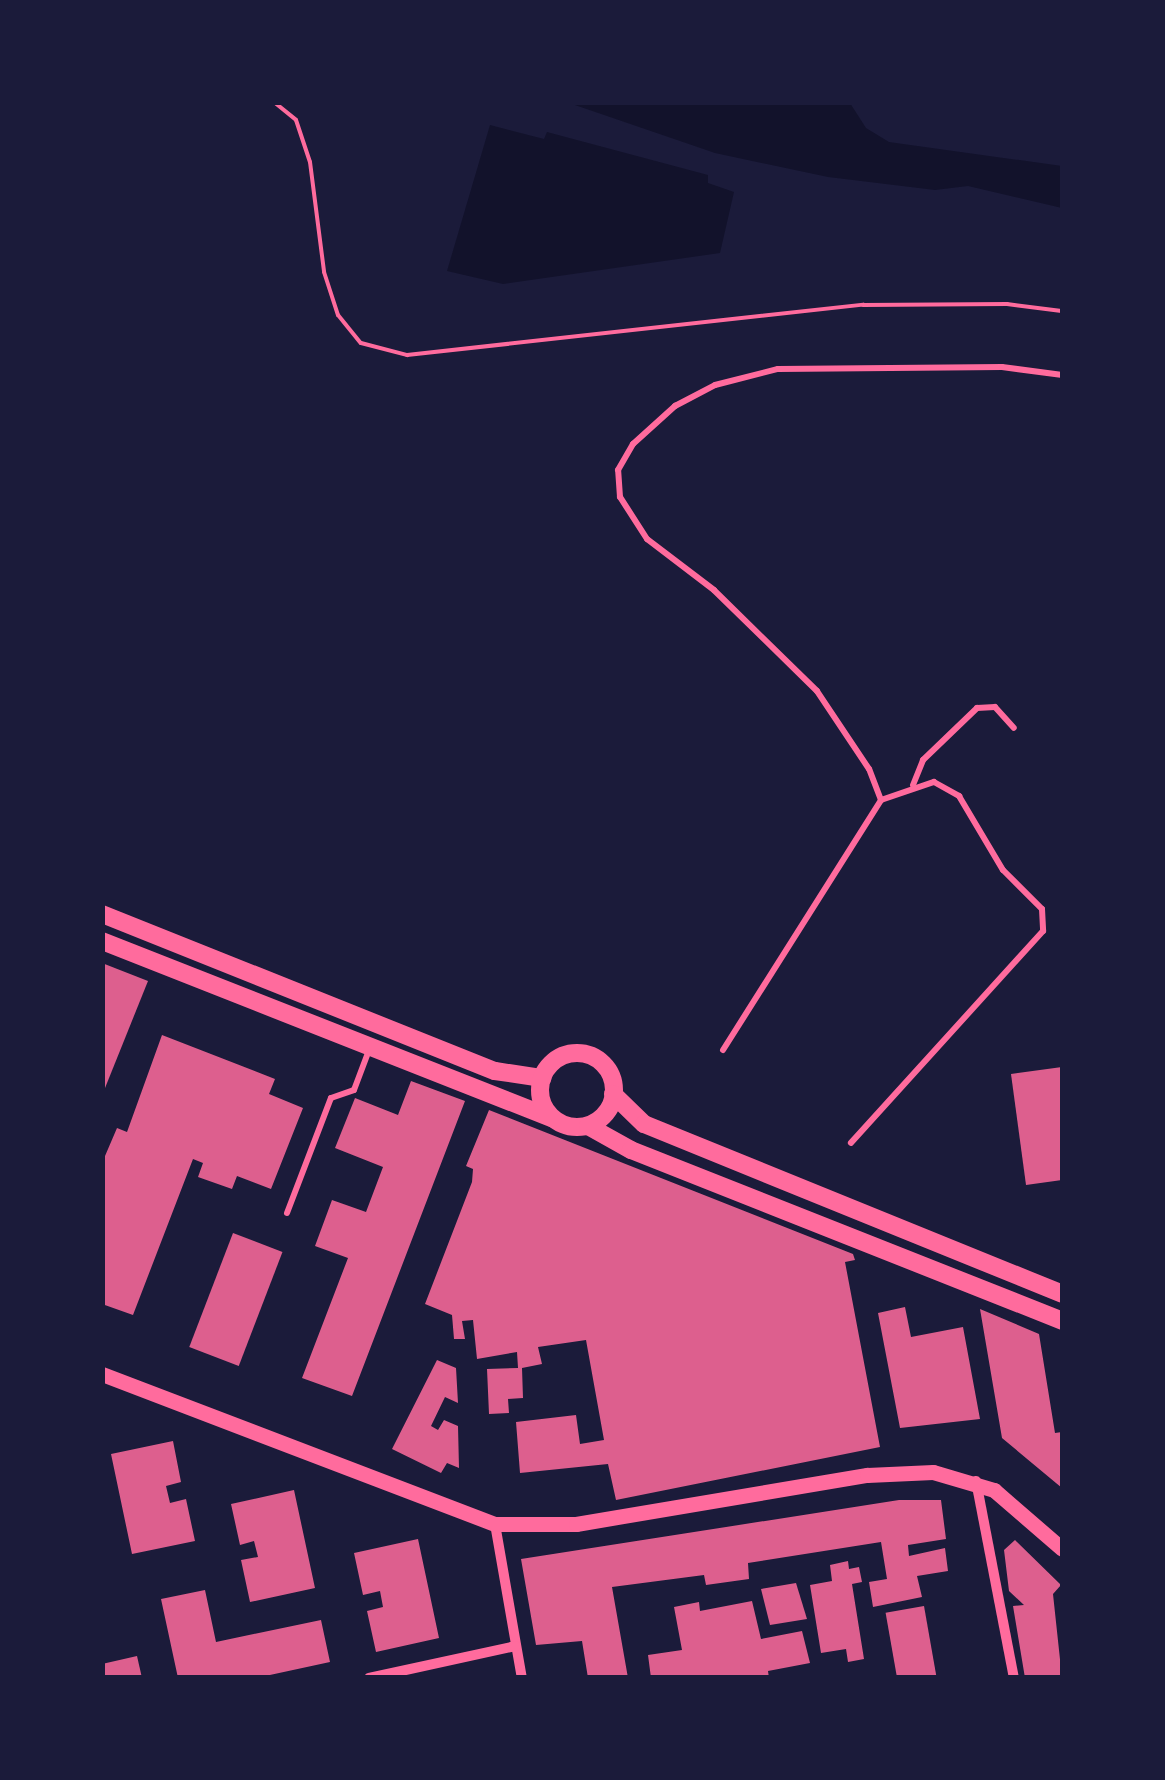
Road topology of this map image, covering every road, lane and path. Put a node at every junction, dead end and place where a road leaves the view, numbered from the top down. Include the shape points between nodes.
1 (274, 102) edge
2 (1062, 311) edge
3 (1062, 375) edge
4 (1014, 728) dead end
5 (912, 786) junction
6 (881, 800) junction
7 (102, 914) edge
8 (102, 941) edge
9 (370, 1048) junction
10 (723, 1050) dead end
11 (542, 1078) junction
12 (613, 1094) junction
13 (552, 1118) junction
14 (588, 1126) junction
15 (851, 1142) dead end
16 (287, 1213) dead end
17 (1062, 1294) edge
18 (1062, 1321) edge
19 (102, 1374) edge
20 (976, 1480) junction
21 (495, 1524) junction
22 (1062, 1550) edge
23 (516, 1646) junction
24 (369, 1678) edge
25 (522, 1678) edge
26 (1014, 1678) edge

1 - 2 path via 296,120 310,162 324,272 338,315 361,343 408,355 863,306 1007,304
3 - 6 lane via 1002,367 778,369 714,385 676,406 633,444 618,470 620,497 648,539 714,590 817,691 869,769
4 - 5 lane via 995,707 977,708 923,760
5 - 6 lane
5 - 15 lane via 934,782 959,796 991,840 1002,870 1042,909 1043,930
6 - 10 lane
7 - 11 main road via 495,1071
8 - 9 main road
9 - 13 main road
9 - 16 lane via 354,1090 330,1098
11 - 12 main road via 566,1055 588,1055 610,1072
11 - 13 main road via 543,1105
12 - 14 main road via 608,1110
12 - 17 main road via 644,1124
13 - 14 main road
14 - 18 main road via 631,1150
19 - 21 street
20 - 21 street via 933,1472 867,1475 576,1524
20 - 22 street
20 - 26 street
21 - 23 street
23 - 24 street
23 - 25 street

